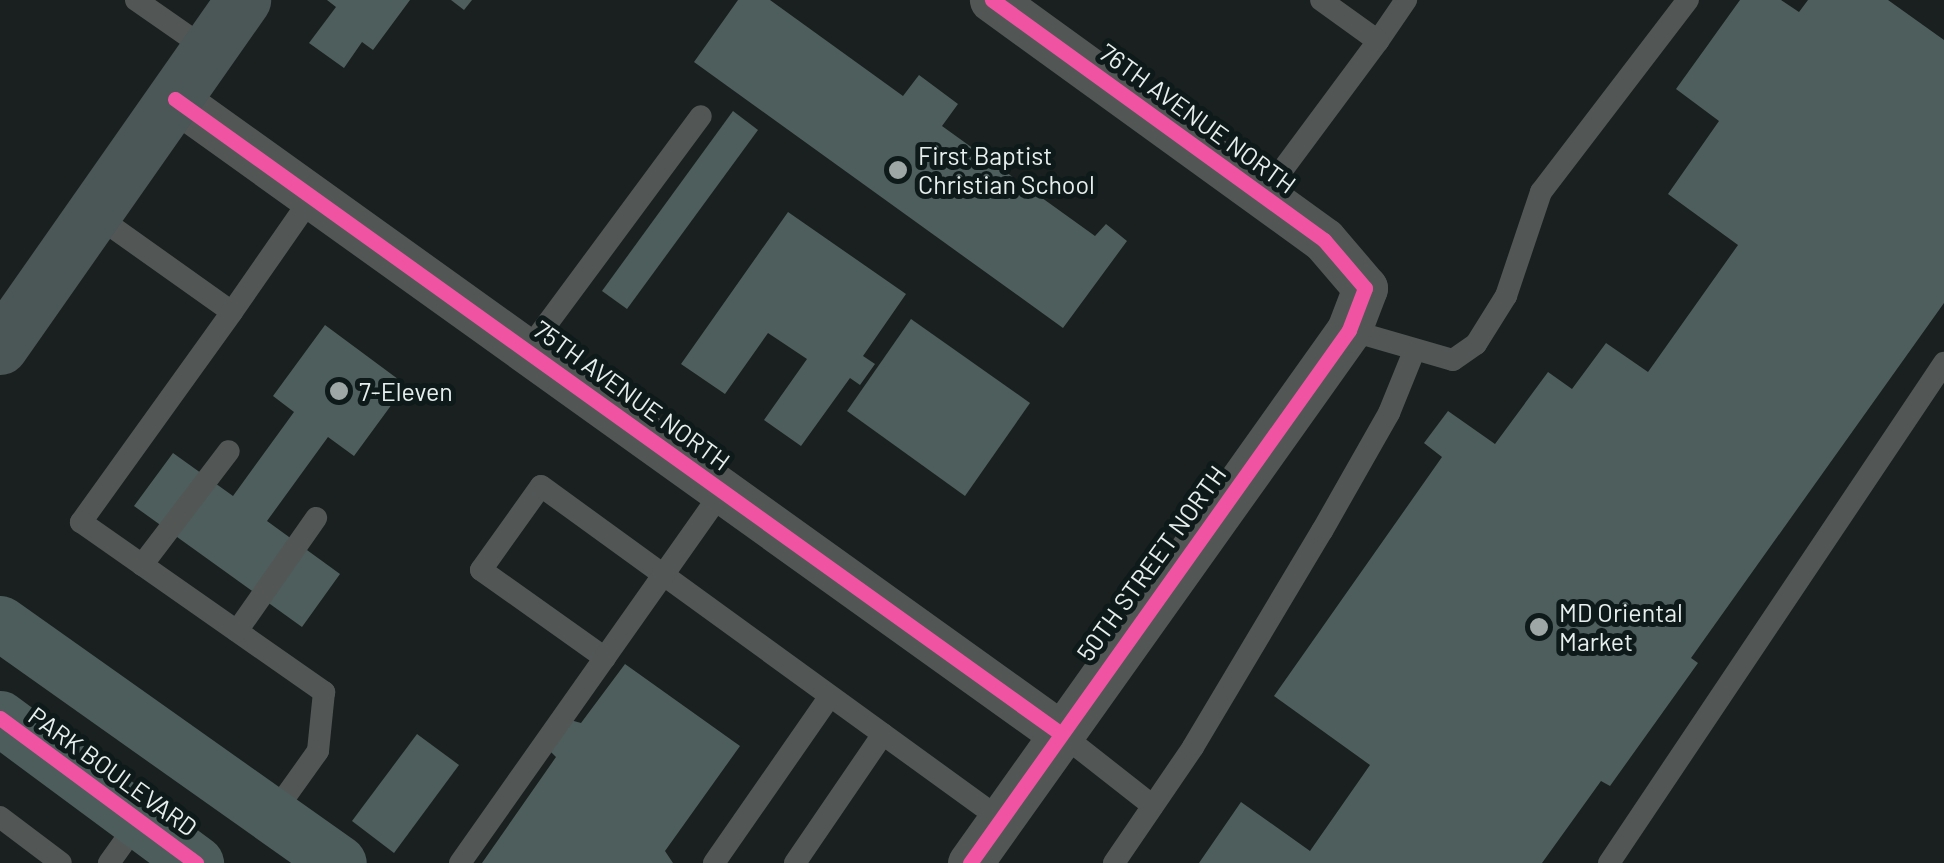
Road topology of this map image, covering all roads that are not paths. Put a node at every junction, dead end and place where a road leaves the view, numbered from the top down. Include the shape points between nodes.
1 (136, 0) edge
2 (243, 0) edge
3 (992, 0) edge
4 (1321, 0) edge
5 (1406, 0) edge
6 (1688, 0) edge
7 (1378, 40) junction
8 (208, 50) junction
9 (174, 98) junction
10 (701, 116) dead end
11 (1263, 196) junction
12 (312, 197) junction
13 (94, 214) junction
14 (1365, 288) joint
15 (232, 312) junction
16 (7, 323) edge
17 (1349, 330) junction
18 (527, 351) junction
19 (1413, 354) junction
20 (1944, 364) edge
21 (229, 451) dead end
22 (722, 491) junction
23 (316, 518) dead end
24 (142, 565) junction
25 (664, 574) junction
26 (0, 623) edge
27 (237, 631) junction
28 (605, 658) junction
29 (830, 696) junction
30 (1, 722) edge
31 (1060, 733) junction
32 (883, 734) junction
33 (1153, 806) junction
34 (0, 817) edge
35 (271, 818) junction
36 (1000, 819) junction
37 (124, 842) edge
38 (61, 863) edge
39 (196, 863) edge
40 (339, 863) edge
41 (460, 863) edge
42 (714, 863) edge
43 (794, 863) edge
44 (970, 863) edge
45 (1114, 863) edge
46 (1609, 863) edge

1 - 8 lane
2 - 8 street
3 - 11 street, 76TH AVENUE NORTH
4 - 7 lane
5 - 7 lane
6 - 19 lane via 1541,192 1506,296 1476,344 1454,360
7 - 11 lane
8 - 9 street
9 - 12 street, 75TH AVENUE NORTH
9 - 13 street
10 - 18 lane
11 - 14 street, 76TH AVENUE NORTH via 1324,240
12 - 15 lane
12 - 18 street, 75TH AVENUE NORTH
13 - 15 lane
13 - 16 street
14 - 17 street, 50TH STREET NORTH
15 - 24 lane via 81,522
17 - 19 lane
17 - 31 street, 50TH STREET NORTH
18 - 22 street, 75TH AVENUE NORTH
19 - 33 lane via 1390,413
20 - 46 lane
21 - 24 lane
22 - 25 lane
22 - 31 street, 75TH AVENUE NORTH
23 - 27 lane
24 - 27 lane
25 - 28 lane
25 - 28 lane via 541,486 481,570
25 - 29 lane
26 - 35 main road
27 - 35 lane via 324,692 318,750
28 - 41 lane
29 - 32 lane
29 - 42 lane
30 - 37 main road, PARK BOULEVARD
31 - 33 lane
31 - 36 street, 50TH STREET NORTH
32 - 36 lane
32 - 43 lane
33 - 45 lane
34 - 38 lane
35 - 40 main road
36 - 44 street, 50TH STREET NORTH
37 - 39 main road, PARK BOULEVARD

